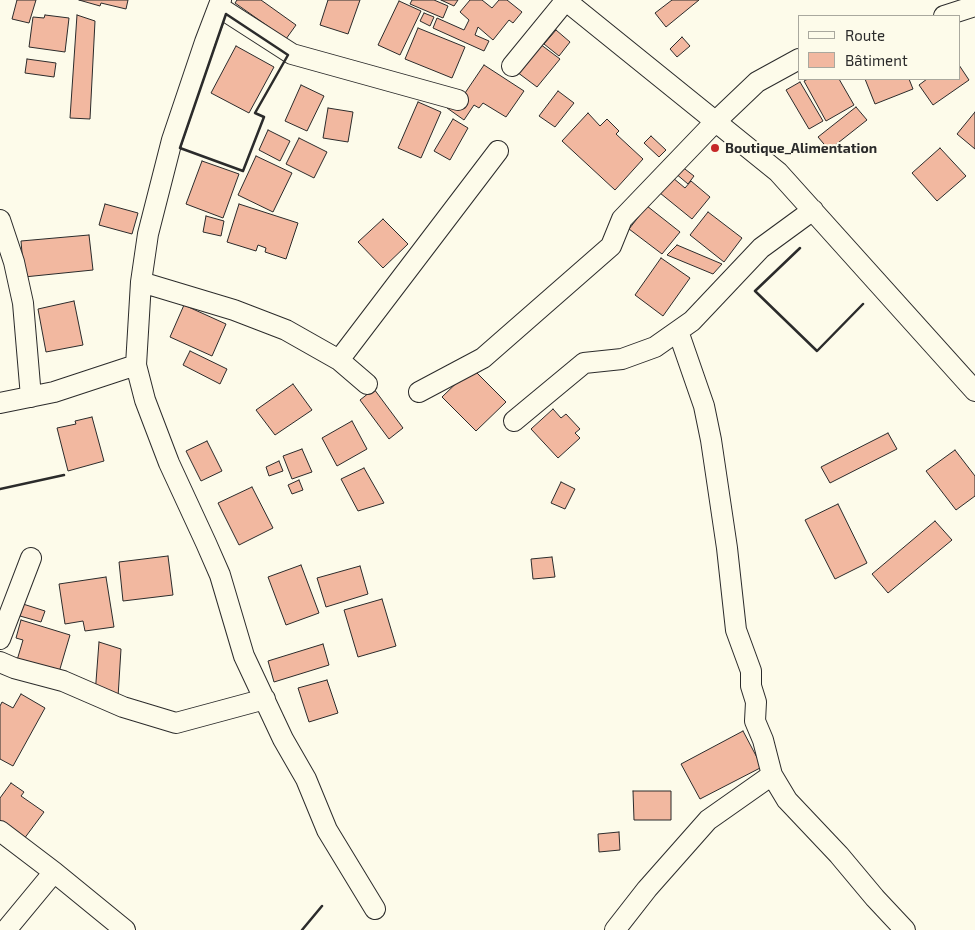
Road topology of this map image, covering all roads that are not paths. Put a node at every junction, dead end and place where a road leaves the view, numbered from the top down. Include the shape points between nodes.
1 (565, 0) edge
2 (220, 3) edge
3 (975, 6) edge
4 (947, 15) edge
5 (798, 60) edge
6 (512, 66) dead end
7 (458, 100) dead end
8 (715, 122) junction
9 (498, 152) dead end
10 (813, 210) junction
11 (0, 220) edge
12 (141, 282) junction
13 (678, 331) junction
14 (340, 360) junction
15 (136, 365) junction
16 (366, 384) dead end
17 (975, 391) edge
18 (419, 392) dead end
19 (31, 397) junction
20 (0, 403) edge
21 (514, 421) dead end
22 (31, 558) dead end
23 (0, 638) edge
24 (0, 662) edge
25 (265, 699) junction
26 (772, 775) junction
27 (0, 831) edge
28 (54, 872) junction
29 (375, 909) dead end
30 (6, 930) edge
31 (125, 930) edge
32 (615, 930) edge
33 (905, 930) edge

1 - 6 street
1 - 8 street
2 - 7 street via 292,54
2 - 12 street via 172,140 148,234
3 - 4 street
5 - 8 street via 757,82
8 - 10 street via 778,172
8 - 18 street via 622,219 611,246 483,358
9 - 14 street
10 - 13 street via 761,248 692,321
10 - 17 street
11 - 19 street via 23,303
12 - 14 street via 234,310 286,330
12 - 15 street
13 - 21 street via 655,347 622,359 584,362
13 - 26 street via 704,406 727,548 736,630 751,671 750,686 756,702 755,721
14 - 16 street
15 - 19 street
15 - 25 street via 155,427 220,575 244,656
19 - 20 street
22 - 23 street
24 - 25 street via 64,681 123,707 176,723
25 - 29 street via 306,779 327,830
26 - 32 street via 708,820
26 - 33 street via 787,800
27 - 28 street
28 - 30 street
28 - 31 street

